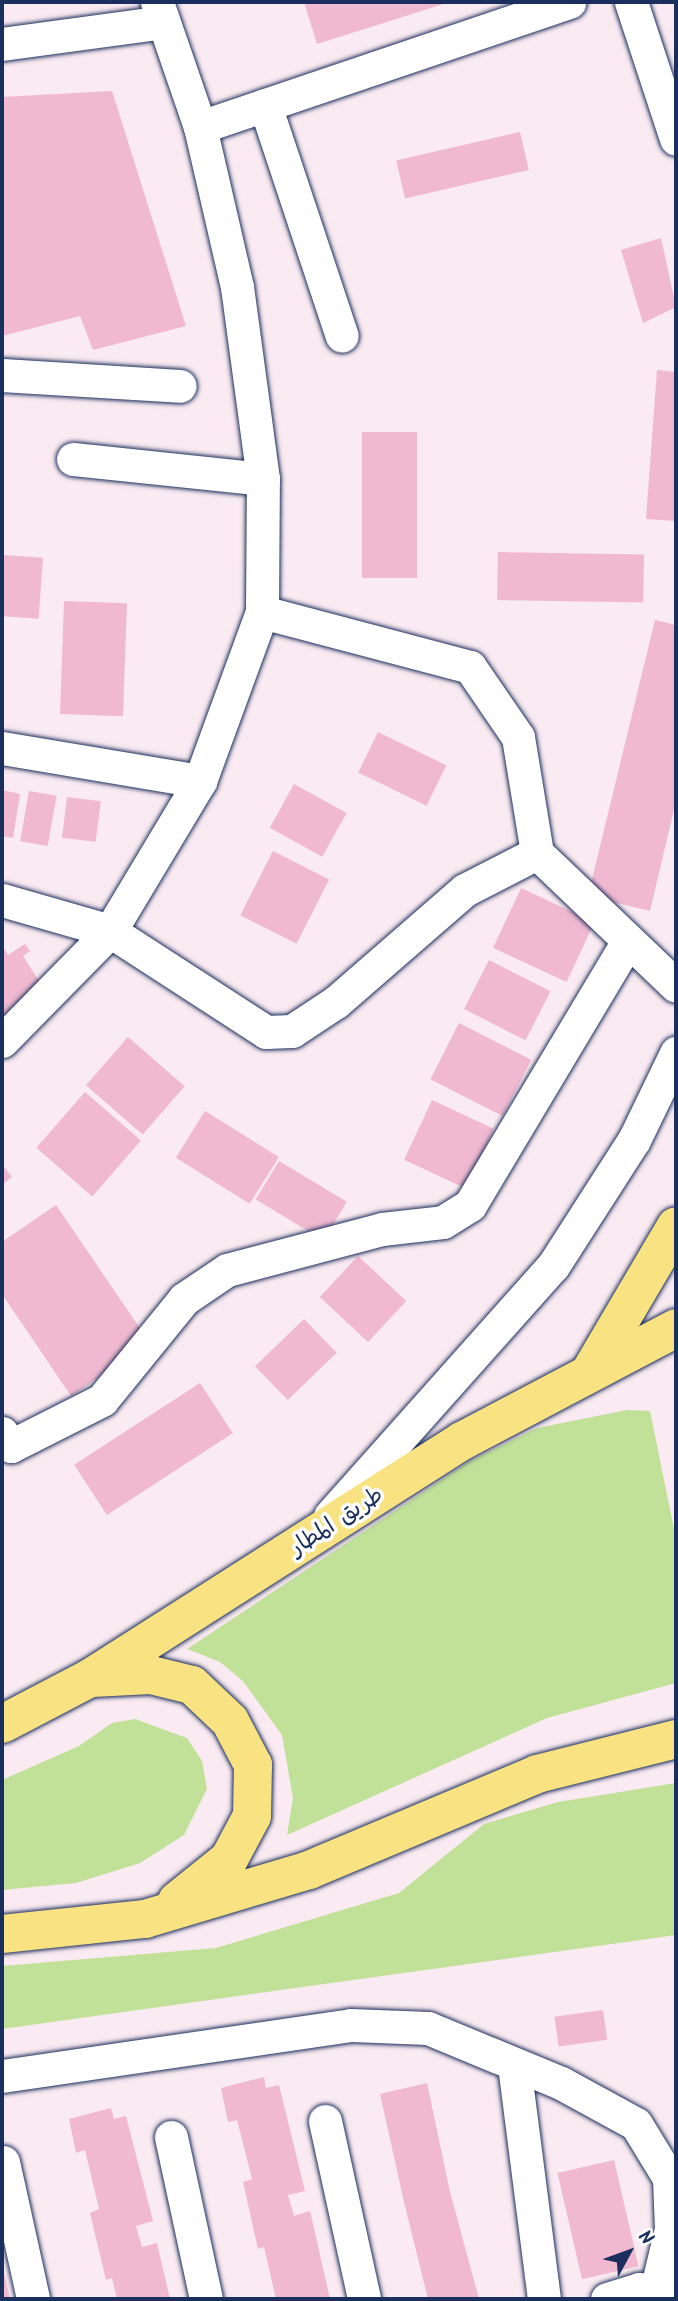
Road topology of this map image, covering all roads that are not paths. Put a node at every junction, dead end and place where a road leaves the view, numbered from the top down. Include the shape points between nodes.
1 (569, 2) edge
2 (631, 2) edge
3 (160, 12) edge
4 (2, 44) edge
5 (265, 105) junction
6 (200, 127) junction
7 (676, 139) edge
8 (342, 336) dead end
9 (2, 375) edge
10 (180, 386) dead end
11 (73, 459) dead end
12 (263, 478) junction
13 (262, 612) junction
14 (2, 748) edge
15 (200, 781) junction
16 (537, 853) junction
17 (2, 900) edge
18 (110, 931) junction
19 (627, 943) junction
20 (676, 986) edge
21 (2, 1041) edge
22 (676, 1053) edge
23 (676, 1226) edge
24 (676, 1328) edge
25 (590, 1373) junction
26 (5, 1443) edge
27 (304, 1543) junction
28 (90, 1678) junction
29 (2, 1724) edge
30 (676, 1739) edge
31 (145, 1919) junction
32 (2, 1934) edge
33 (514, 2065) junction
34 (2, 2077) edge
35 (325, 2121) dead end
36 (171, 2137) dead end
37 (3, 2162) edge
38 (673, 2177) edge
39 (658, 2297) edge
40 (33, 2299) edge
41 (206, 2299) edge
42 (364, 2299) edge
43 (544, 2299) edge
44 (607, 2299) edge

1 - 5 street
2 - 7 street
3 - 4 street
3 - 6 street
5 - 6 street
5 - 8 street
6 - 12 street via 237,287
9 - 10 street
11 - 12 street
12 - 13 street
13 - 15 street
13 - 16 street via 470,667 518,737
14 - 15 street
15 - 18 street
16 - 18 street via 464,890 336,1002 292,1031 266,1032
16 - 19 street
17 - 18 street
18 - 21 street
19 - 20 street
19 - 26 street via 470,1205 443,1222 382,1229 227,1270 184,1299 102,1401
22 - 27 street via 634,1140 553,1266 444,1394
23 - 25 highway
24 - 25 highway, طريق المطار
25 - 27 highway, طريق المطار via 463,1441
27 - 28 highway, طريق المطار
28 - 29 highway, طريق المطار
28 - 31 highway via 151,1675 192,1685 230,1721 253,1765 252,1816 229,1859 191,1894
30 - 31 highway via 537,1774 309,1870
31 - 32 highway
33 - 34 street via 428,2028 385,2024
33 - 38 street via 636,2124
33 - 43 street
35 - 42 street
36 - 41 street
37 - 40 street
38 - 39 street via 671,2229
39 - 44 street via 639,2290

